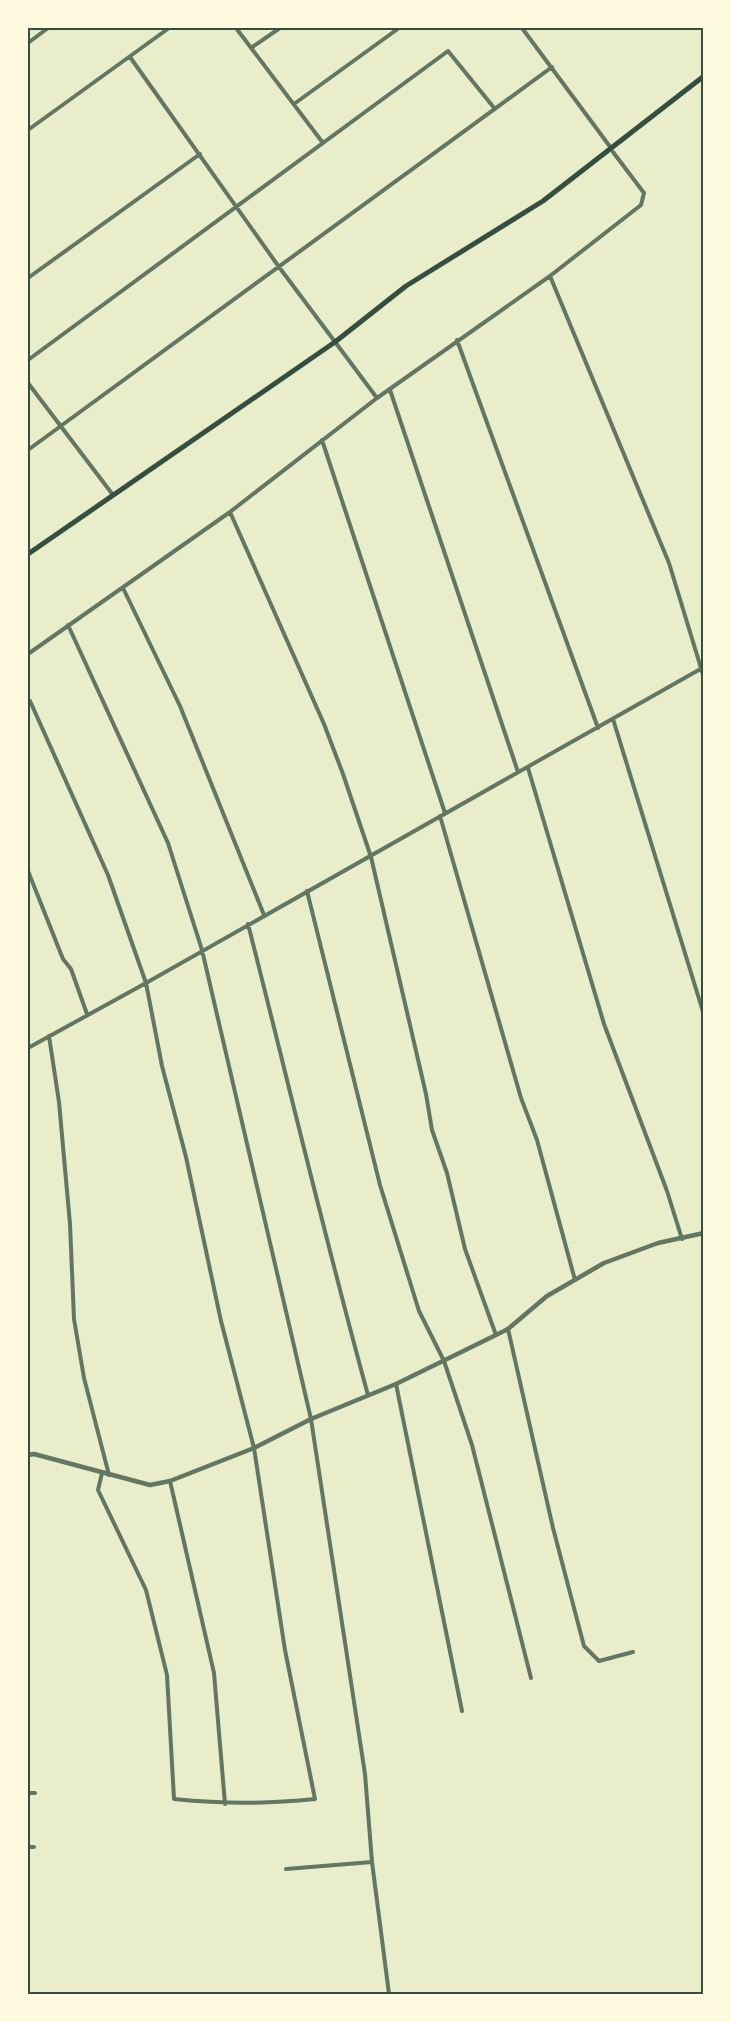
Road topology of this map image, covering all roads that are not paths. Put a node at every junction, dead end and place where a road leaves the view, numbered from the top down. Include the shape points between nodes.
1 (48, 28) edge
2 (169, 28) edge
3 (236, 28) edge
4 (280, 28) edge
5 (399, 28) edge
6 (522, 28) edge
7 (28, 43) edge
8 (251, 48) junction
9 (130, 56) junction
10 (552, 68) junction
11 (704, 76) edge
12 (294, 104) junction
13 (495, 109) junction
14 (28, 130) edge
15 (323, 143) junction
16 (612, 150) junction
17 (200, 154) junction
18 (236, 206) junction
19 (279, 266) junction
20 (550, 276) junction
21 (28, 278) edge
22 (457, 340) junction
23 (335, 342) junction
24 (28, 360) edge
25 (28, 384) edge
26 (390, 390) junction
27 (377, 398) junction
28 (60, 426) junction
29 (322, 440) junction
30 (28, 450) edge
31 (113, 495) junction
32 (230, 512) junction
33 (28, 554) edge
34 (123, 588) junction
35 (68, 625) junction
36 (28, 654) edge
37 (702, 668) edge
38 (704, 678) edge
39 (30, 701) dead end
40 (613, 720) junction
41 (598, 728) junction
42 (528, 768) junction
43 (518, 772) junction
44 (445, 813) junction
45 (440, 816) junction
46 (371, 857) junction
47 (28, 871) edge
48 (307, 892) junction
49 (264, 915) junction
50 (248, 924) junction
51 (202, 950) junction
52 (146, 983) junction
53 (87, 1014) junction
54 (704, 1015) edge
55 (50, 1036) junction
56 (28, 1048) edge
57 (704, 1233) edge
58 (682, 1239) junction
59 (575, 1280) junction
60 (508, 1329) junction
61 (496, 1335) junction
62 (444, 1361) junction
63 (396, 1384) junction
64 (368, 1395) junction
65 (311, 1419) junction
66 (254, 1448) junction
67 (28, 1455) edge
68 (102, 1473) junction
69 (109, 1475) junction
70 (170, 1481) junction
71 (633, 1652) dead end
72 (532, 1678) dead end
73 (462, 1711) dead end
74 (28, 1793) edge
75 (35, 1793) dead end
76 (225, 1804) junction
77 (28, 1847) edge
78 (34, 1847) dead end
79 (372, 1862) junction
80 (286, 1869) dead end
81 (389, 1994) edge

1 - 7 street
2 - 9 street
3 - 8 street
4 - 8 street
5 - 12 street
6 - 10 street
8 - 12 street
9 - 14 street
9 - 17 street
10 - 13 street
10 - 16 street
11 - 16 main road
12 - 15 street
13 - 15 street via 448,51
13 - 19 street
15 - 18 street
16 - 20 street via 644,193 644,200
16 - 23 main road via 543,201 406,286
17 - 18 street
17 - 21 street
18 - 19 street
18 - 24 street
19 - 23 street
19 - 28 street
20 - 22 street
20 - 37 street via 669,563
22 - 26 street
22 - 41 street
23 - 27 street
23 - 31 main road
25 - 28 street
26 - 27 street
26 - 43 street
27 - 29 street
28 - 30 street
28 - 31 street
29 - 32 street
29 - 44 street
31 - 33 main road
32 - 34 street
32 - 46 street via 324,724
34 - 35 street
34 - 49 street via 183,715
35 - 36 street
35 - 51 street via 168,843
37 - 38 street
37 - 40 street
39 - 52 street via 108,875
40 - 41 street
40 - 54 street
41 - 42 street
42 - 43 street
42 - 58 street via 604,1024
43 - 44 street
44 - 45 street
45 - 46 street
45 - 59 street
46 - 48 street
46 - 61 street via 432,1130 465,1249
47 - 53 street
48 - 49 street
48 - 62 street via 380,1185 420,1311
49 - 50 street
50 - 51 street
50 - 64 street via 313,1191
51 - 52 street
51 - 65 street
52 - 53 street
52 - 66 street via 221,1321
53 - 55 street
55 - 56 street
55 - 69 street via 69,1205 74,1319 84,1378
57 - 58 street
58 - 59 street via 658,1243 604,1263
59 - 60 street via 547,1296
60 - 61 street
60 - 71 street via 553,1528 584,1646 599,1661
61 - 62 street
62 - 63 street
62 - 72 street via 472,1445
63 - 64 street
63 - 73 street
64 - 65 street
65 - 66 street
65 - 79 street via 365,1774
66 - 70 street
66 - 76 street via 285,1650 316,1799
67 - 68 street
68 - 69 street
68 - 76 street via 98,1490 146,1590 167,1675 174,1799
69 - 70 street via 150,1485
70 - 76 street via 214,1672
74 - 75 street
77 - 78 street
79 - 80 street
79 - 81 street

